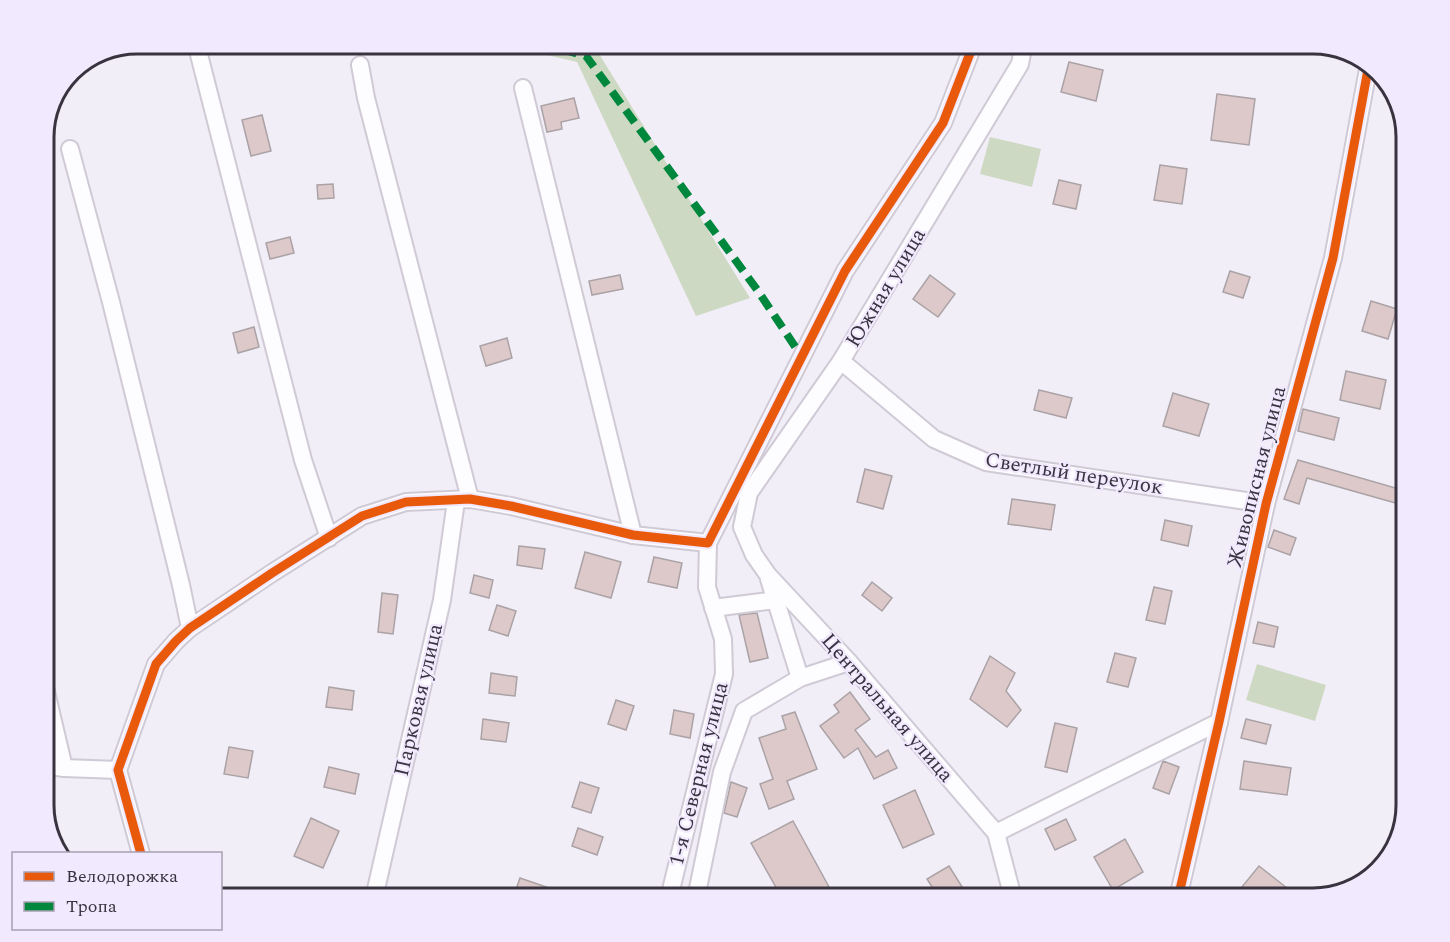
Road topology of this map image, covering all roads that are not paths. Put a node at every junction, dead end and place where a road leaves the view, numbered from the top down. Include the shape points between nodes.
1 (199, 54) edge
2 (970, 54) edge
3 (1022, 54) edge
4 (360, 65) dead end
5 (1367, 74) edge
6 (523, 88) dead end
7 (70, 148) dead end
8 (842, 361) junction
9 (463, 500) junction
10 (1266, 504) junction
11 (742, 527) joint
12 (633, 536) junction
13 (329, 538) junction
14 (708, 543) junction
15 (768, 575) junction
16 (776, 600) junction
17 (714, 608) junction
18 (190, 628) junction
19 (849, 662) junction
20 (800, 678) junction
21 (1219, 722) junction
22 (54, 726) edge
23 (54, 766) edge
24 (64, 768) junction
25 (118, 770) junction
26 (996, 833) junction
27 (140, 852) edge
28 (376, 888) edge
29 (671, 888) edge
30 (698, 888) edge
31 (1010, 888) edge
32 (1180, 888) edge

1 - 13 street via 303,460
2 - 14 street via 943,123 845,271
3 - 8 street, Южная улица via 1020,64
4 - 9 street
5 - 10 street, Живописная улица via 1333,258
6 - 12 street
7 - 18 street
8 - 10 street, Светлый переулок via 934,439 986,462
8 - 11 street, Южная улица via 749,493
9 - 12 street via 511,506
9 - 13 street via 406,502 362,516
9 - 28 street, Парковая улица
10 - 21 street, Живописная улица
11 - 15 street, Центральная улица
12 - 14 street
13 - 18 street
14 - 17 street, 1-я Северная улица via 707,587
15 - 16 street
15 - 19 street, Центральная улица
16 - 17 street
16 - 20 street
17 - 29 street, 1-я Северная улица via 723,639 724,674
18 - 25 street via 156,664
19 - 20 street
19 - 26 street, Центральная улица
20 - 30 street via 744,711 722,772
21 - 26 street
21 - 32 street, Живописная улица
22 - 24 street
23 - 24 street
24 - 25 street
25 - 27 street
26 - 31 street, Центральная улица

